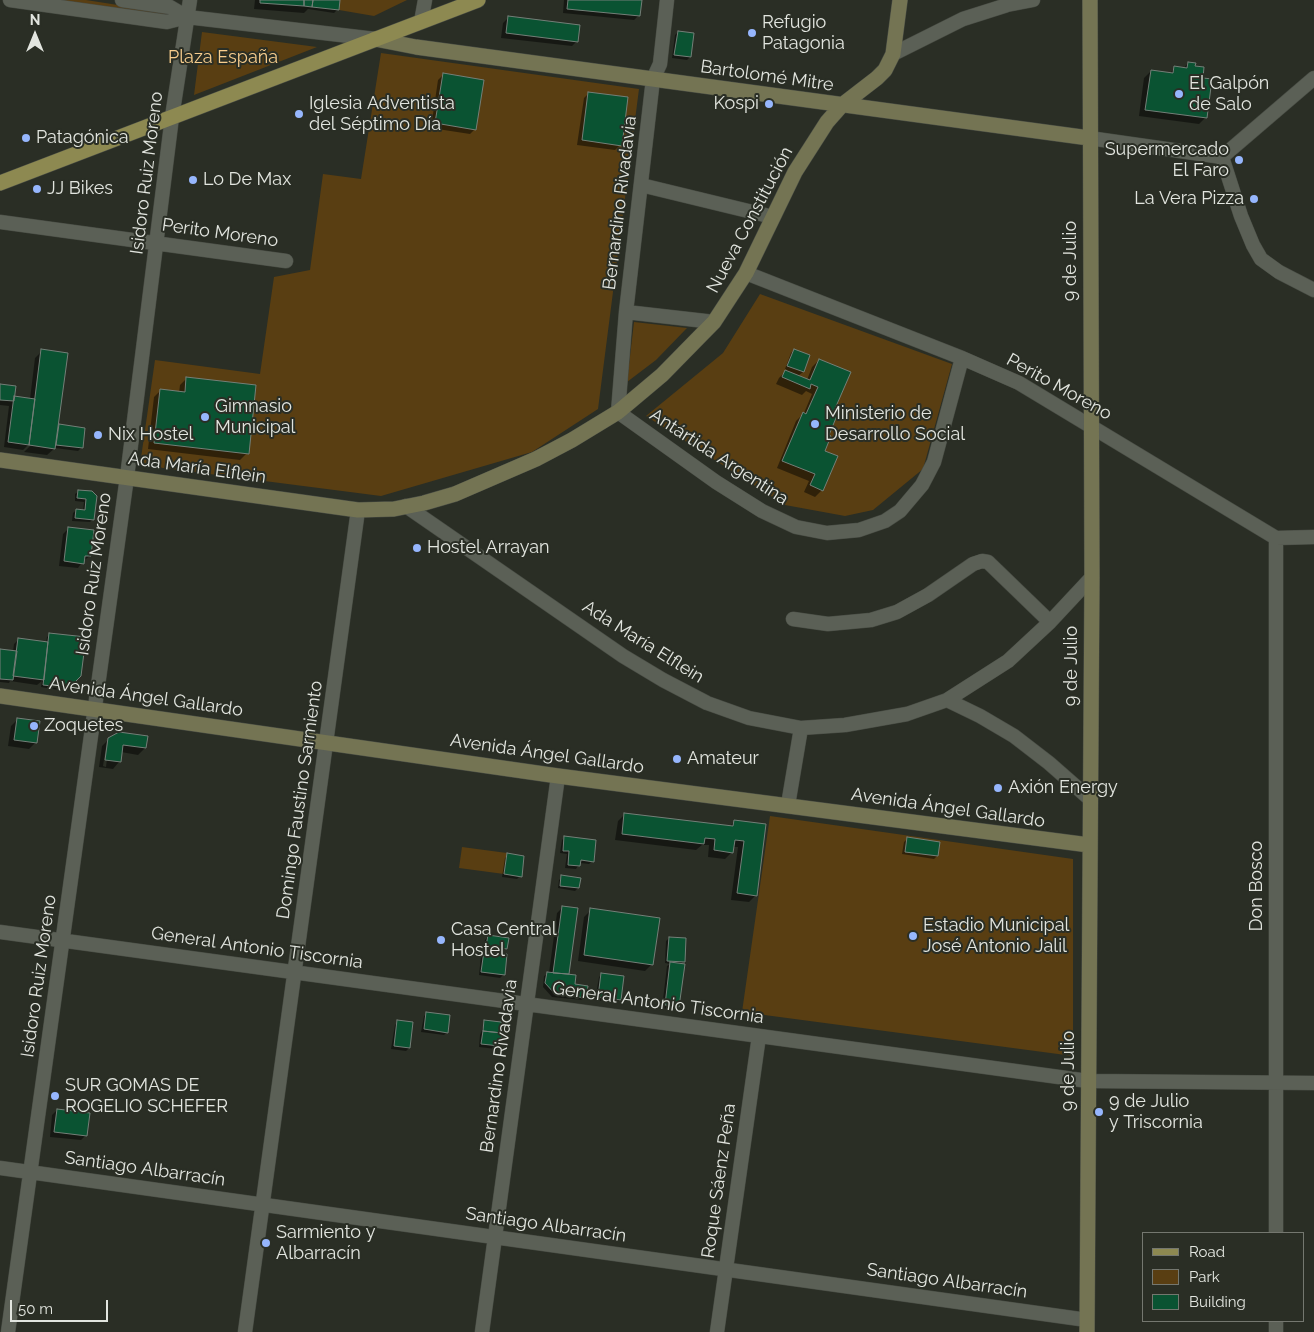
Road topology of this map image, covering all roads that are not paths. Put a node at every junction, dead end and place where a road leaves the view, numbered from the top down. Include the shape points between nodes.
1 (10, 0) edge
2 (122, 0) edge
3 (190, 0) edge
4 (425, 0) edge
5 (478, 0) edge
6 (667, 0) edge
7 (900, 0) edge
8 (1033, 0) edge
9 (1090, 0) edge
10 (187, 17) junction
11 (421, 22) junction
12 (375, 39) junction
13 (893, 54) junction
14 (1314, 78) edge
15 (653, 79) junction
16 (842, 105) junction
17 (172, 117) junction
18 (1089, 138) junction
19 (1222, 157) junction
20 (0, 183) edge
21 (641, 185) junction
22 (773, 217) junction
23 (0, 222) edge
24 (158, 243) junction
25 (286, 261) dead end
26 (746, 273) junction
27 (1314, 290) edge
28 (626, 312) junction
29 (714, 322) junction
30 (962, 358) junction
31 (618, 412) junction
32 (1091, 426) junction
33 (0, 460) edge
34 (127, 477) junction
35 (406, 506) junction
36 (358, 510) junction
37 (1276, 538) junction
38 (1314, 538) edge
39 (1092, 577) junction
40 (793, 619) dead end
41 (1050, 622) junction
42 (0, 696) edge
43 (947, 700) junction
44 (94, 709) junction
45 (801, 728) junction
46 (326, 742) junction
47 (558, 776) junction
48 (1090, 799) junction
49 (788, 805) junction
50 (1090, 846) junction
51 (0, 932) edge
52 (63, 940) junction
53 (296, 972) junction
54 (526, 1004) junction
55 (758, 1036) junction
56 (1088, 1081) junction
57 (1275, 1082) junction
58 (1314, 1083) edge
59 (0, 1168) edge
60 (30, 1172) junction
61 (263, 1204) junction
62 (1276, 1232) edge
63 (495, 1236) junction
64 (726, 1268) junction
65 (1087, 1326) edge
66 (8, 1332) edge
67 (245, 1332) edge
68 (482, 1332) edge
69 (717, 1332) edge

1 - 10 street, Bartolomé Mitre via 167,22
2 - 10 street, Bartolomé Mitre via 170,7
3 - 10 street, Isidoro Ruiz Moreno
4 - 11 street
5 - 11 main road
6 - 15 street, Bernardino Rivadavia via 660,64
7 - 13 street
8 - 13 street via 963,19
9 - 18 street, 9 de Julio
10 - 12 street, Bartolomé Mitre
10 - 17 street, Isidoro Ruiz Moreno
11 - 12 main road
12 - 15 street, Bartolomé Mitre
12 - 17 main road
13 - 16 street, Nueva Constitución via 885,70
14 - 19 street
15 - 16 street, Bartolomé Mitre
15 - 21 street, Bernardino Rivadavia
16 - 18 street, Bartolomé Mitre
16 - 22 street, Nueva Constitución via 827,122 795,172
17 - 20 main road
17 - 24 street, Isidoro Ruiz Moreno
18 - 19 street, Bartolomé Mitre
18 - 32 street, 9 de Julio
19 - 27 street via 1241,216 1261,258 1279,272
21 - 22 street
21 - 28 street, Bernardino Rivadavia
22 - 26 street, Nueva Constitución
23 - 24 street, Perito Moreno
24 - 25 street, Perito Moreno
24 - 34 street, Isidoro Ruiz Moreno
26 - 29 street, Nueva Constitución
26 - 30 street, Perito Moreno
28 - 29 street
28 - 31 street, Bernardino Rivadavia
29 - 31 street, Nueva Constitución via 662,375
30 - 31 street, Antártida Argentina via 934,462 922,485 900,511 885,521 859,530 827,533 787,523 716,482
30 - 32 street, Perito Moreno via 1019,383
31 - 35 street, Nueva Constitución via 501,476 455,494
32 - 37 street, Perito Moreno
32 - 39 street, 9 de Julio
33 - 34 street, Ada María Elflein
34 - 36 street, Ada María Elflein
34 - 44 street, Isidoro Ruiz Moreno
35 - 36 street, Nueva Constitución
35 - 45 street, Ada María Elflein via 623,656 663,680 707,703 740,715
36 - 46 street, Domingo Faustino Sarmiento
37 - 38 street
37 - 57 street, Don Bosco
39 - 41 street, Ada María Elflein
39 - 48 street, 9 de Julio
40 - 41 street via 828,624 871,620 898,612 982,561 988,562
41 - 43 street, Ada María Elflein via 1008,661
42 - 44 street, Avenida Ángel Gallardo
43 - 45 street, Ada María Elflein via 907,714 846,725
43 - 48 street via 1014,736
44 - 46 street, Avenida Ángel Gallardo
44 - 52 street, Isidoro Ruiz Moreno
45 - 49 street
46 - 47 street, Avenida Ángel Gallardo
46 - 53 street, Domingo Faustino Sarmiento
47 - 49 street, Avenida Ángel Gallardo
47 - 54 street, Bernardino Rivadavia
48 - 50 street, 9 de Julio
49 - 50 street, Avenida Ángel Gallardo
50 - 56 street, 9 de Julio
51 - 52 street, General Antonio Tiscornia
52 - 53 street, General Antonio Tiscornia
52 - 60 street, Isidoro Ruiz Moreno
53 - 54 street, General Antonio Tiscornia
53 - 61 street, Domingo Faustino Sarmiento
54 - 55 street, General Antonio Tiscornia
54 - 63 street, Bernardino Rivadavia
55 - 56 street, General Antonio Tiscornia
55 - 64 street, Roque Sáenz Peña
56 - 57 street, General Antonio Tiscornia
56 - 65 street, 9 de Julio
57 - 58 street, General Antonio Tiscornia
57 - 62 street, Don Bosco
59 - 60 street, Santiago Albarracín
60 - 61 street, Santiago Albarracín
60 - 66 street, Isidoro Ruiz Moreno
61 - 63 street, Santiago Albarracín
61 - 67 street, Domingo Faustino Sarmiento
63 - 64 street, Santiago Albarracín
63 - 68 street, Bernardino Rivadavia
64 - 65 street, Santiago Albarracín
64 - 69 street, Roque Sáenz Peña

